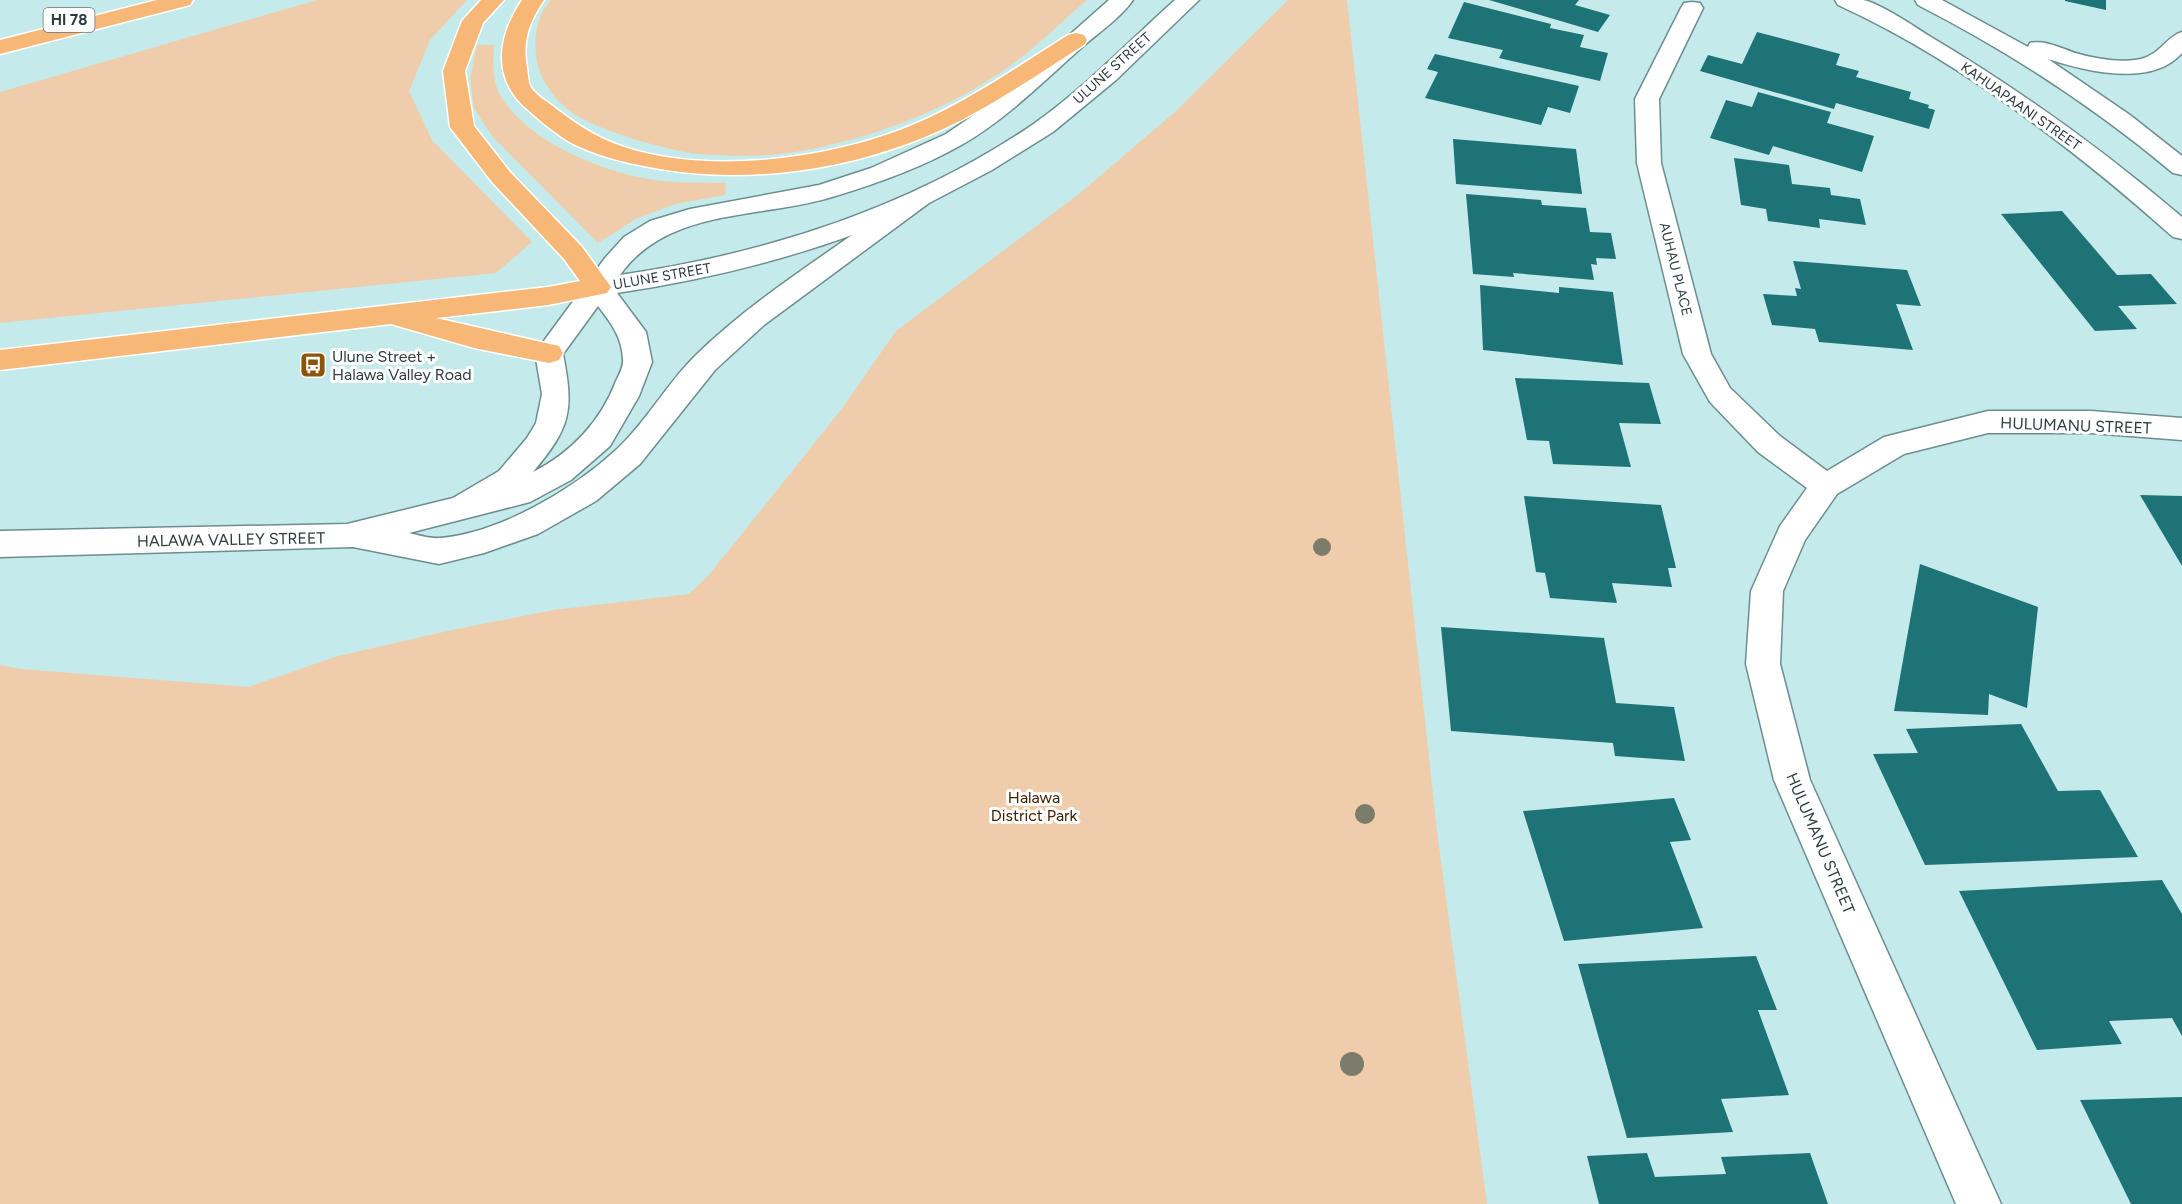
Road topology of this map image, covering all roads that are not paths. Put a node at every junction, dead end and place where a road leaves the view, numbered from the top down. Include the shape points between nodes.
1 (138, 0) edge
2 (182, 0) edge
3 (493, 0) edge
4 (533, 0) edge
5 (1122, 0) edge
6 (1188, 0) edge
7 (1846, 0) edge
8 (1926, 0) edge
9 (1692, 8) dead end
10 (1978, 26) junction
11 (0, 39) edge
12 (2182, 39) edge
13 (1076, 40) junction
14 (0, 47) edge
15 (2182, 168) edge
16 (919, 199) junction
17 (2182, 231) edge
18 (598, 287) junction
19 (386, 314) junction
20 (549, 353) junction
21 (0, 360) edge
22 (2182, 429) edge
23 (1826, 486) junction
24 (459, 509) junction
25 (347, 536) junction
26 (0, 544) edge
27 (1979, 1204) edge

1 - 11 highway, HI 78
2 - 14 highway
3 - 18 highway via 473,21 454,71 462,127
4 - 13 highway via 519,20 512,50 519,87 550,120 583,139 669,166 778,166 855,154 919,131 994,91
5 - 13 street, ULUNE STREET
6 - 16 street, ULUNE STREET via 1023,142
7 - 17 street, KAHUAPAANI STREET via 1926,43 2044,118
8 - 10 street
9 - 23 street, AUHAU PLACE via 1647,99 1647,110 1649,162 1697,354 1720,395 1769,444
10 - 12 street via 2066,59 2129,68 2155,61 2175,50
10 - 15 street via 2101,104
13 - 18 street, ULUNE STREET via 1005,104 954,138 880,173 823,192 699,215 659,227 633,243
16 - 18 street, ULUNE STREET via 747,260 687,274
16 - 25 street via 754,318 705,363 629,456 585,493 527,525 439,551
18 - 19 highway
18 - 20 street
18 - 24 street, HALAWA VALLEY STREET via 632,332 638,362 620,405 599,438 560,472 519,494
19 - 20 highway via 474,339
19 - 21 highway
20 - 24 street, HALAWA VALLEY STREET via 556,394 551,424 510,480
22 - 23 street, HULUMANU STREET via 2091,422 1988,422 1895,445
23 - 27 street, HULUMANU STREET via 1791,535 1767,591 1763,664 1792,780
24 - 25 street, HALAWA VALLEY STREET
25 - 26 street, HALAWA VALLEY STREET

